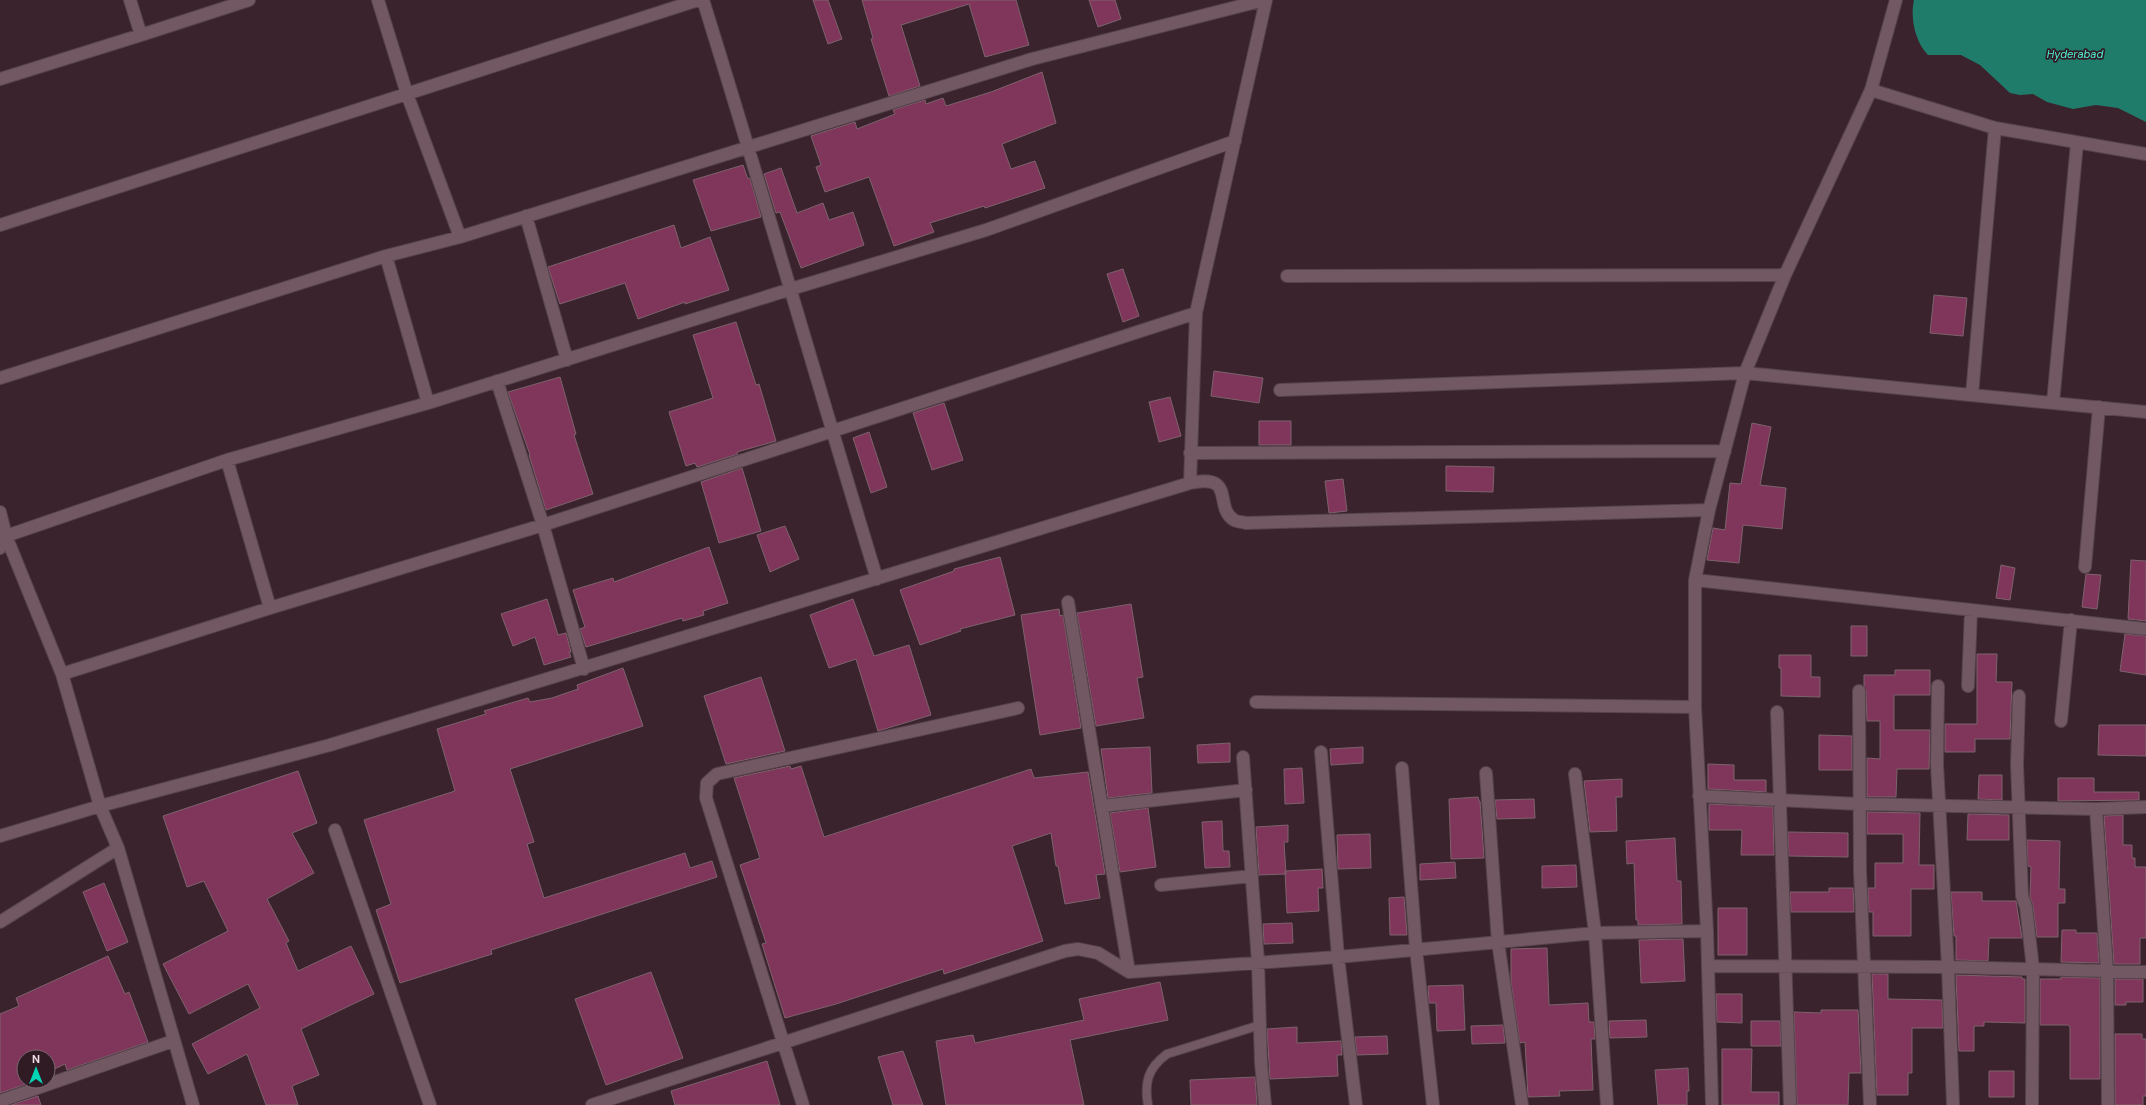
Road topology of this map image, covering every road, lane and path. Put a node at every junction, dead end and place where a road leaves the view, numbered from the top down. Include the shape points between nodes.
1 (130, 0) edge
2 (249, 0) edge
3 (378, 0) edge
4 (698, 0) edge
5 (703, 0) edge
6 (1265, 0) edge
7 (1896, 0) edge
8 (141, 35) junction
9 (0, 79) edge
10 (1871, 90) junction
11 (407, 94) junction
12 (1995, 128) junction
13 (1235, 141) junction
14 (2077, 143) junction
15 (749, 146) junction
16 (2146, 154) edge
17 (526, 216) junction
18 (0, 226) edge
19 (460, 237) junction
20 (386, 256) junction
21 (1785, 275) junction
22 (1287, 276) dead end
23 (791, 289) junction
24 (1196, 314) junction
25 (567, 360) junction
26 (1745, 373) junction
27 (0, 378) edge
28 (497, 381) junction
29 (1280, 390) dead end
30 (1972, 395) junction
31 (428, 403) junction
32 (2053, 403) junction
33 (2099, 407) junction
34 (2146, 412) edge
35 (832, 432) junction
36 (1725, 451) junction
37 (1190, 454) junction
38 (227, 460) junction
39 (1190, 483) junction
40 (1709, 510) junction
41 (0, 512) edge
42 (543, 525) junction
43 (3, 535) edge
44 (0, 548) edge
45 (2085, 567) dead end
46 (877, 579) junction
47 (1695, 580) junction
48 (1068, 602) dead end
49 (270, 608) junction
50 (1971, 610) junction
51 (2071, 620) junction
52 (2146, 629) edge
53 (584, 669) junction
54 (62, 674) junction
55 (1938, 686) dead end
56 (1968, 686) dead end
57 (1859, 691) dead end
58 (2018, 696) dead end
59 (1256, 702) dead end
60 (1695, 707) junction
61 (1018, 708) dead end
62 (1777, 712) dead end
63 (2061, 721) dead end
64 (1321, 752) dead end
65 (1243, 756) dead end
66 (1402, 768) dead end
67 (1486, 773) dead end
68 (1575, 774) dead end
69 (1246, 790) junction
70 (1698, 796) junction
71 (1781, 801) junction
72 (1859, 804) junction
73 (1939, 805) junction
74 (100, 806) junction
75 (1102, 806) junction
76 (2018, 807) junction
77 (2146, 807) edge
78 (2096, 809) junction
79 (335, 830) dead end
80 (0, 836) edge
81 (118, 848) junction
82 (1252, 876) junction
83 (1161, 885) dead end
84 (0, 922) edge
85 (1707, 931) junction
86 (1595, 933) junction
87 (1498, 942) junction
88 (1416, 949) junction
89 (1338, 957) junction
90 (1258, 962) junction
91 (1708, 966) junction
92 (1785, 966) junction
93 (1948, 967) junction
94 (1865, 968) junction
95 (2033, 969) junction
96 (1129, 972) junction
97 (2107, 972) junction
98 (2146, 972) edge
99 (1260, 1025) junction
100 (174, 1041) junction
101 (784, 1043) junction
102 (0, 1101) edge
103 (192, 1105) edge
104 (430, 1105) edge
105 (592, 1105) edge
106 (803, 1105) edge
107 (1148, 1105) edge
108 (1265, 1105) edge
109 (1356, 1105) edge
110 (1433, 1105) edge
111 (1522, 1105) edge
112 (1607, 1105) edge
113 (1712, 1105) edge
114 (1790, 1105) edge
115 (1870, 1105) edge
116 (1953, 1105) edge
117 (2032, 1105) edge
118 (2108, 1105) edge

1 - 8 street
2 - 8 street
3 - 11 street
4 - 11 street
5 - 15 street
6 - 13 street
6 - 15 street via 1032,59
7 - 10 street
8 - 9 street
10 - 12 street
10 - 21 street
11 - 18 street
11 - 19 street
12 - 14 street
12 - 30 street
13 - 23 street via 986,230
13 - 24 street
14 - 16 street
14 - 32 street
15 - 17 street
15 - 23 street
17 - 19 street
17 - 25 street
19 - 20 street
20 - 27 street
20 - 31 street
21 - 22 street
21 - 26 street
23 - 25 street
23 - 35 street
24 - 35 street
24 - 37 street
25 - 28 street
26 - 29 street
26 - 30 street
26 - 36 street
28 - 31 street
28 - 42 street
30 - 32 street
31 - 38 street
32 - 33 street
33 - 34 street
33 - 45 street
35 - 42 street
35 - 46 street
36 - 37 street
36 - 40 street
37 - 39 street
38 - 43 street
38 - 49 street
39 - 40 street via 1204,480 1213,482 1220,488 1228,513 1234,520 1246,523
39 - 46 street
40 - 47 street
41 - 43 street
42 - 49 street
42 - 53 street
43 - 44 street
43 - 54 street
46 - 53 street
47 - 50 street
47 - 60 street
48 - 75 street
49 - 54 street
50 - 51 street
50 - 56 street
51 - 52 street
51 - 63 street
53 - 74 street via 307,752
54 - 74 street
55 - 73 street
57 - 72 street
58 - 76 street
59 - 60 street
60 - 70 street
61 - 101 street via 717,774 707,783 706,798
62 - 71 street
64 - 89 street
65 - 69 street
66 - 88 street
67 - 87 street
68 - 86 street
69 - 75 street
69 - 82 street
70 - 71 street
70 - 85 street
71 - 72 street
71 - 92 street
72 - 73 street
72 - 94 street
73 - 76 street
73 - 93 street
74 - 80 street
74 - 81 street
75 - 96 street
76 - 78 street
76 - 95 street via 2022,896 2026,907
77 - 78 street
78 - 97 street
79 - 104 street
81 - 84 street
81 - 100 street
82 - 83 street
82 - 90 street
85 - 86 street
85 - 91 street
86 - 87 street
86 - 112 street
87 - 88 street
87 - 111 street
88 - 89 street
88 - 110 street
89 - 90 street
89 - 109 street
90 - 96 street
90 - 99 street
91 - 92 street
91 - 113 street
92 - 94 street
92 - 114 street
93 - 94 street
93 - 95 street
93 - 116 street
94 - 115 street
95 - 97 street
95 - 117 street
96 - 101 street via 1098,952 1078,949 1065,951
97 - 98 street
97 - 118 street
99 - 107 lane via 1167,1054 1156,1062 1148,1078
99 - 108 street
100 - 102 street
100 - 103 street
101 - 105 street
101 - 106 street

